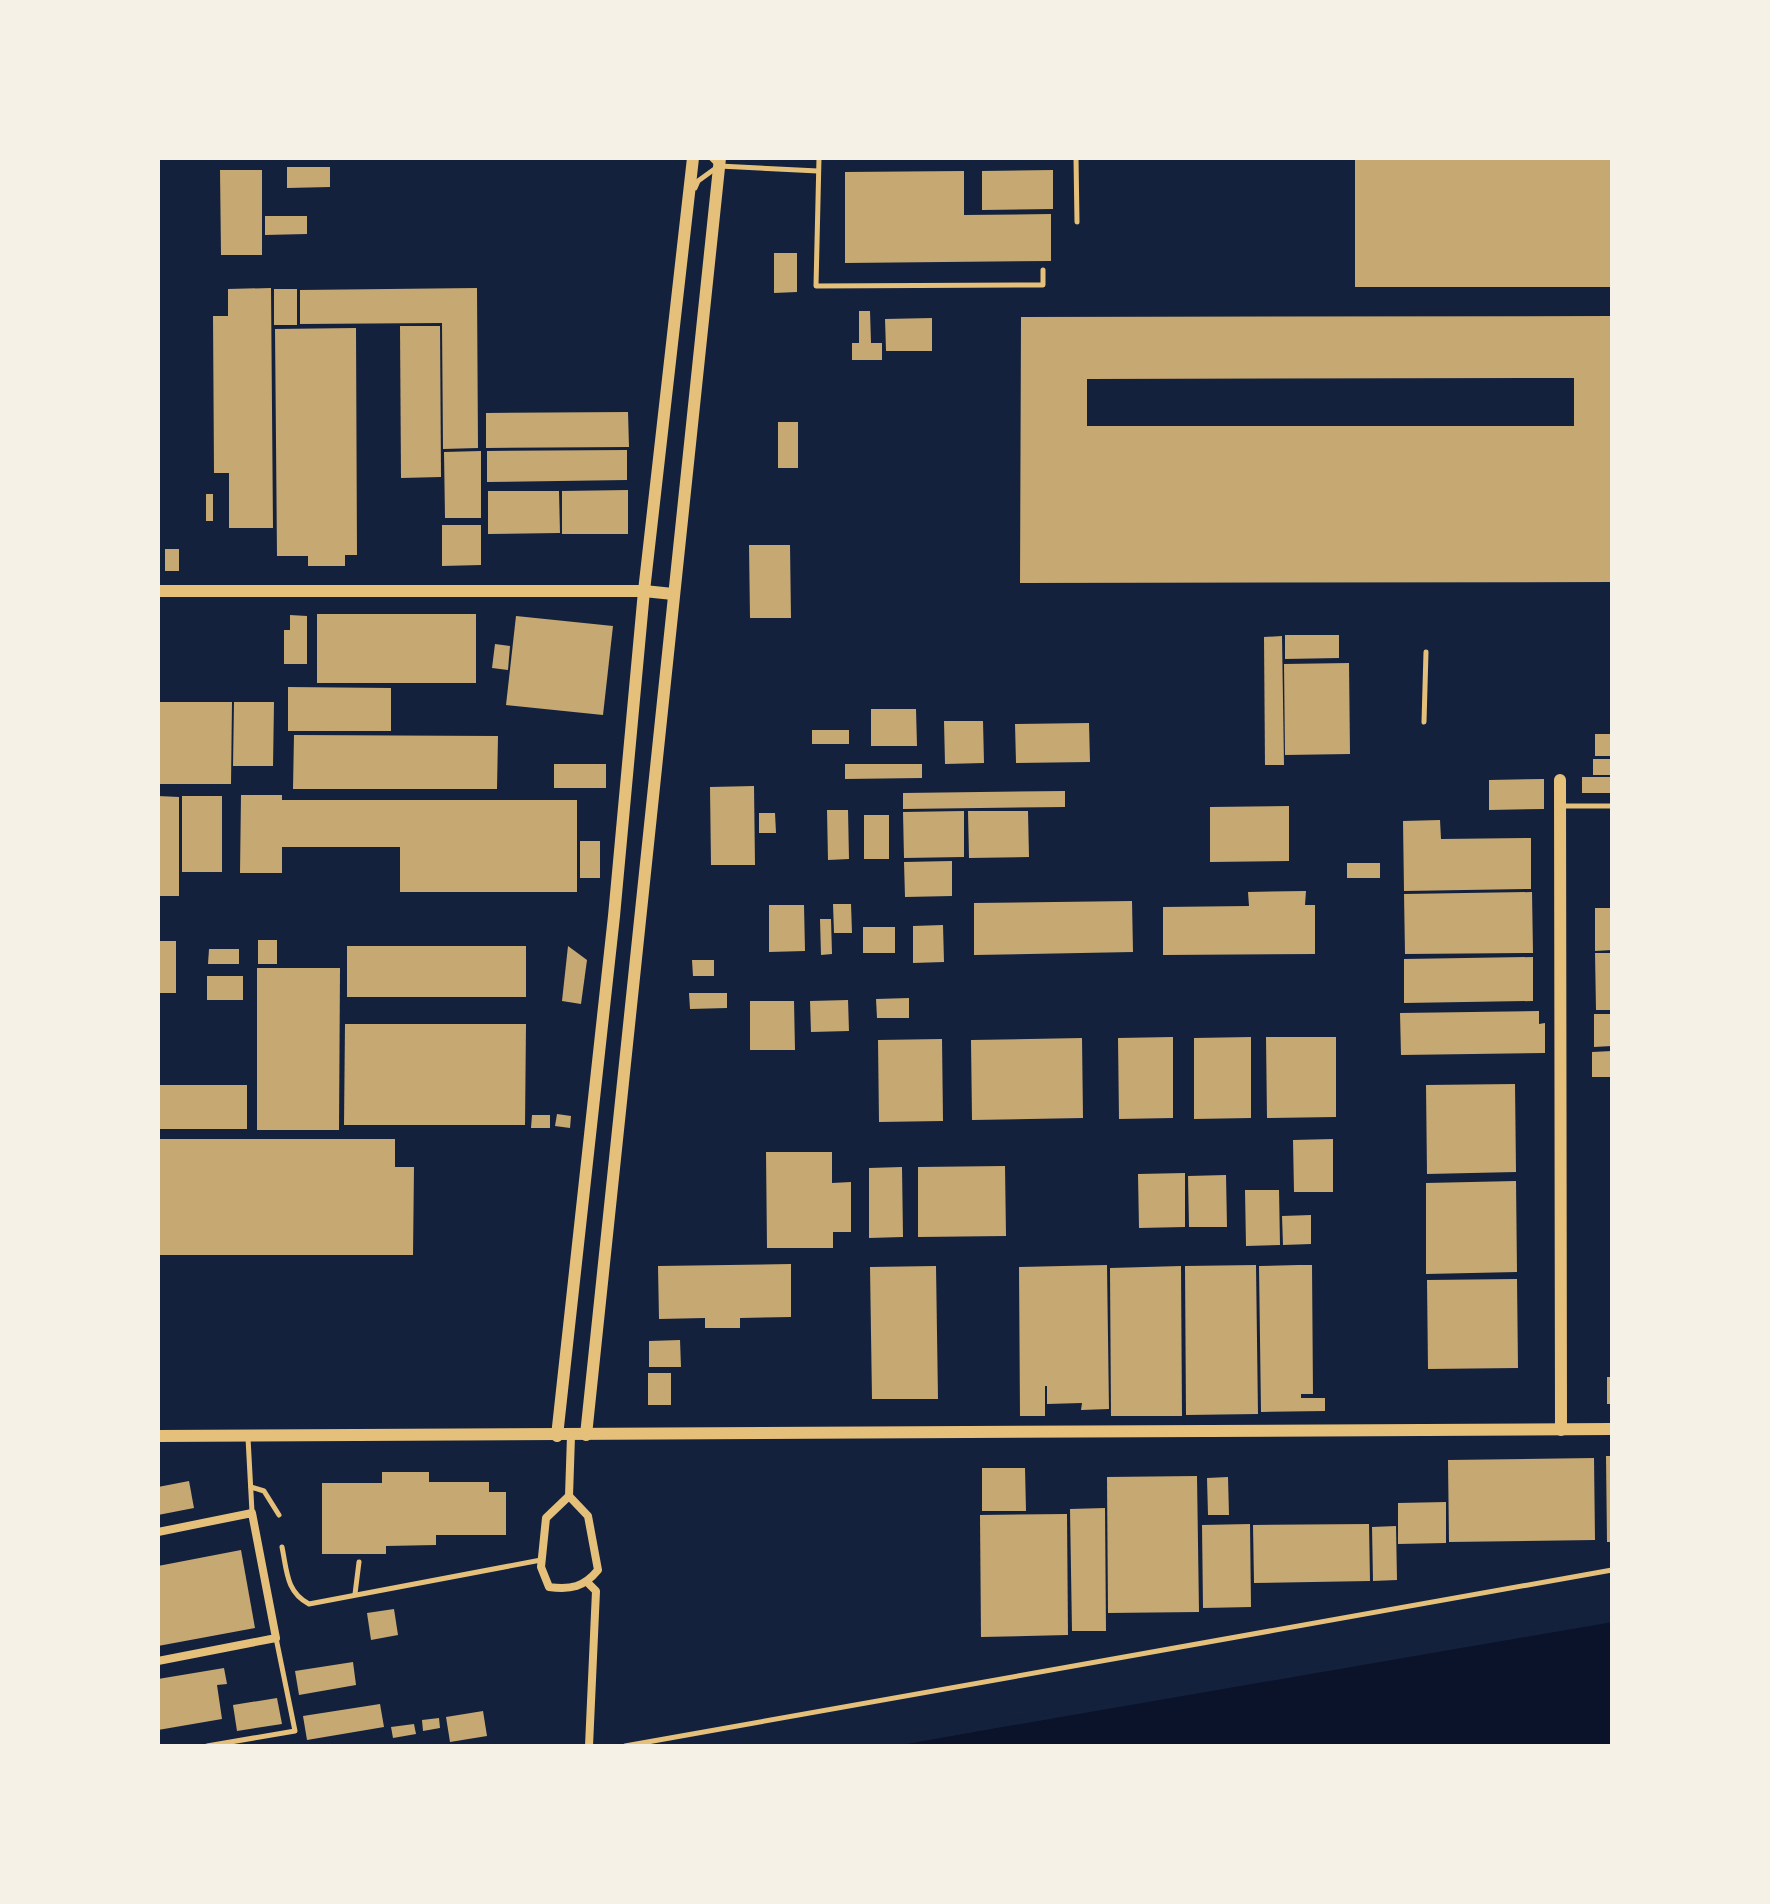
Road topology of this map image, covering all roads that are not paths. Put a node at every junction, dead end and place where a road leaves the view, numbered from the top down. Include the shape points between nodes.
1 (693, 158) edge
2 (819, 158) edge
3 (1076, 158) edge
4 (717, 161) edge
5 (818, 171) junction
6 (689, 199) junction
7 (1077, 222) dead end
8 (1043, 270) dead end
9 (158, 591) edge
10 (644, 591) junction
11 (673, 594) junction
12 (1426, 652) dead end
13 (1424, 722) dead end
14 (1560, 780) dead end
15 (1560, 806) junction
16 (1612, 806) edge
17 (1612, 1429) edge
18 (1561, 1430) junction
19 (586, 1435) junction
20 (158, 1436) edge
21 (248, 1436) junction
22 (557, 1436) junction
23 (571, 1436) junction
24 (251, 1487) junction
25 (569, 1496) junction
26 (252, 1513) junction
27 (279, 1515) dead end
28 (158, 1532) edge
29 (282, 1547) dead end
30 (542, 1560) junction
31 (359, 1562) dead end
32 (1612, 1570) edge
33 (588, 1583) junction
34 (355, 1594) junction
35 (276, 1638) junction
36 (158, 1661) edge
37 (207, 1746) edge
38 (589, 1746) edge
39 (625, 1746) edge

1 - 6 street
2 - 5 lane
3 - 7 lane
4 - 5 lane
4 - 6 lane
4 - 11 street
5 - 8 lane via 816,286 1043,285
6 - 10 street
9 - 10 street
10 - 11 street
10 - 22 street
11 - 19 street
12 - 13 lane
14 - 15 street
15 - 16 lane
15 - 18 street
17 - 18 street
18 - 19 street
19 - 23 street
20 - 21 street
21 - 22 street
21 - 24 lane
22 - 23 street
23 - 25 street
24 - 26 lane
24 - 27 lane via 264,1491
25 - 30 street via 546,1518
25 - 33 street via 588,1516 598,1570
26 - 28 street
26 - 35 street
29 - 34 lane via 297,1598 309,1604
30 - 33 street via 549,1587 569,1589
30 - 34 lane
31 - 34 lane
32 - 39 lane
33 - 38 street via 596,1591
35 - 36 street
35 - 37 lane via 295,1731

